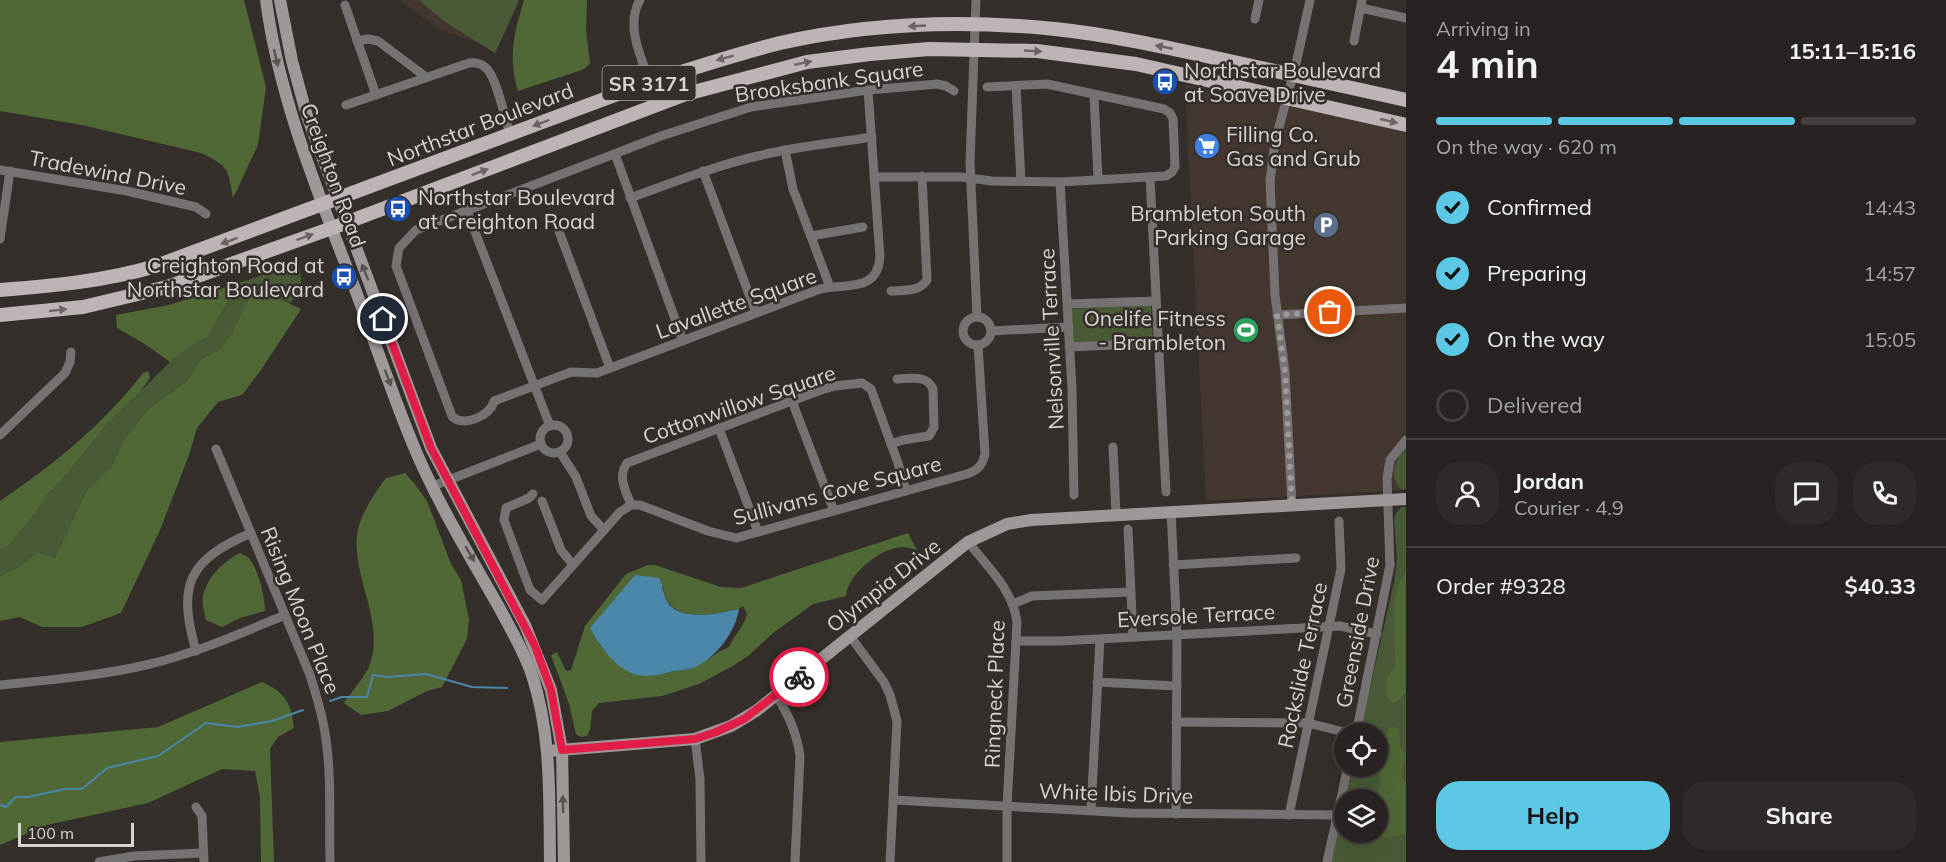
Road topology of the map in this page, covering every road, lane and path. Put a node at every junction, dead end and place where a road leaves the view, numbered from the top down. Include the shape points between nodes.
1 (266, 0) edge
2 (280, 0) edge
3 (640, 0) edge
4 (976, 0) edge
5 (1259, 0) edge
6 (1310, 0) edge
7 (1362, 4) edge
8 (345, 5) dead end
9 (1406, 18) edge
10 (1255, 19) dead end
11 (975, 25) junction
12 (357, 41) junction
13 (1354, 42) dead end
14 (975, 49) junction
15 (1293, 75) junction
16 (426, 77) junction
17 (650, 82) junction
18 (1016, 86) junction
19 (987, 87) dead end
20 (868, 90) junction
21 (954, 91) dead end
22 (376, 94) junction
23 (1094, 96) junction
24 (1286, 99) junction
25 (1406, 100) edge
26 (346, 105) dead end
27 (1406, 125) edge
28 (510, 135) junction
29 (872, 137) junction
30 (785, 150) junction
31 (615, 154) junction
32 (0, 170) edge
33 (10, 171) junction
34 (703, 171) junction
35 (922, 176) junction
36 (875, 177) junction
37 (1150, 177) junction
38 (970, 178) junction
39 (1098, 178) junction
40 (1021, 181) junction
41 (1060, 182) junction
42 (630, 198) junction
43 (338, 199) junction
44 (323, 205) junction
45 (467, 211) junction
46 (206, 214) dead end
47 (346, 222) junction
48 (557, 226) dead end
49 (863, 226) dead end
50 (332, 228) junction
51 (811, 236) junction
52 (0, 239) edge
53 (830, 287) junction
54 (0, 290) edge
55 (891, 291) dead end
56 (1156, 301) junction
57 (1068, 304) junction
58 (1406, 308) edge
59 (756, 313) junction
60 (0, 315) edge
61 (1277, 315) junction
62 (976, 316) junction
63 (1069, 327) junction
64 (991, 331) junction
65 (683, 341) junction
66 (1158, 342) junction
67 (978, 345) junction
68 (1069, 347) junction
69 (71, 352) dead end
70 (610, 368) junction
71 (897, 380) dead end
72 (534, 387) junction
73 (792, 401) junction
74 (550, 426) junction
75 (719, 428) junction
76 (0, 435) edge
77 (1406, 440) edge
78 (541, 444) junction
79 (891, 444) junction
80 (1113, 447) dead end
81 (216, 449) dead end
82 (560, 452) junction
83 (447, 480) junction
84 (433, 486) junction
85 (906, 491) junction
86 (1166, 492) dead end
87 (533, 494) dead end
88 (1074, 495) dead end
89 (1406, 499) edge
90 (1389, 500) junction
91 (542, 501) dead end
92 (631, 505) junction
93 (1292, 505) junction
94 (834, 511) junction
95 (1171, 511) junction
96 (1116, 514) junction
97 (1339, 521) dead end
98 (1128, 529) dead end
99 (604, 530) junction
100 (758, 532) junction
101 (251, 533) junction
102 (968, 542) junction
103 (1296, 558) dead end
104 (573, 565) junction
105 (1173, 565) junction
106 (1130, 592) junction
107 (1012, 604) junction
108 (285, 615) junction
109 (1329, 626) junction
110 (1377, 634) junction
111 (1177, 635) junction
112 (850, 636) junction
113 (1133, 637) junction
114 (1100, 639) junction
115 (1017, 641) junction
116 (196, 651) junction
117 (1097, 682) junction
118 (0, 685) edge
119 (1177, 686) junction
120 (776, 695) junction
121 (1176, 722) junction
122 (1308, 723) junction
123 (1357, 723) edge
124 (1334, 729) edge
125 (695, 739) junction
126 (562, 750) junction
127 (548, 751) junction
128 (894, 800) junction
129 (1007, 806) junction
130 (196, 807) dead end
131 (1091, 810) junction
132 (1176, 814) junction
133 (1289, 815) junction
134 (1334, 815) edge
135 (1334, 829) edge
136 (204, 857) edge
137 (99, 862) edge
138 (330, 862) edge
139 (550, 862) edge
140 (564, 862) edge
141 (701, 862) edge
142 (795, 862) edge
143 (890, 862) edge
144 (1007, 862) edge
145 (1327, 862) edge

1 -> 44 street, Creighton Road via 283,85
2 - 43 street, Creighton Road via 299,89
3 - 17 street via 636,6 635,38
4 - 11 street
5 - 10 street
6 - 15 street
7 - 9 street
7 - 13 street
8 - 12 street
11 - 14 street
15 -> 11 main road, Northstar Boulevard / SR 3171 via 1110,37 1044,28
11 -> 17 main road, Northstar Boulevard / SR 3171 via 850,31 721,58
12 - 16 street via 378,41
12 - 22 street
14 -> 24 main road, Northstar Boulevard / SR 3171 via 1037,51 1126,63
14 - 38 street
47 -> 14 main road, Northstar Boulevard / SR 3171 via 722,83 817,61 890,52
15 - 24 street
15 - 25 main road, Northstar Boulevard / SR 3171
16 - 22 street
16 - 28 street via 468,63 482,64 492,76
17 -> 28 main road, Northstar Boulevard / SR 3171
18 - 19 street
18 - 23 street via 1047,84
18 - 40 street
20 - 21 street, Brooksbank Square via 937,84
20 - 29 street, Lavallette Square
20 - 31 street, Brooksbank Square via 751,107
22 - 26 street
23 - 37 street via 1170,113 1175,167 1166,176
23 - 39 street
24 -> 27 main road, Northstar Boulevard / SR 3171
24 - 61 street via 1270,181
28 - 43 main road, Northstar Boulevard / SR 3171
29 - 30 street
29 - 36 street, Lavallette Square
30 - 34 street
30 - 51 street via 793,189
31 - 42 street
31 - 45 street, Brooksbank Square
32 - 33 street, Tradewind Drive
33 - 46 street, Tradewind Drive via 127,191 196,207
33 - 52 street
34 - 42 street
34 - 59 street
35 - 36 street
35 - 38 street
35 - 55 street via 927,280 916,289
36 - 53 street, Lavallette Square via 879,269 867,282
37 - 39 street
37 - 56 street
38 - 40 street
38 - 62 street
39 - 41 street
40 - 41 street
41 - 57 street, Nelsonville Terrace
42 - 65 street
43 - 44 main road, Northstar Boulevard / SR 3171
43 - 47 street, Creighton Road
44 - 50 street, Creighton Road
44 -> 54 main road, Northstar Boulevard / SR 3171 via 184,258 130,274 86,283
45 - 72 street
45 - 72 street, Brooksbank Square via 416,230 396,257 452,416 462,422 478,417 493,407 494,401
47 - 50 main road, Northstar Boulevard / SR 3171
83 -> 47 street, Creighton Road via 431,448
48 - 70 street
49 - 51 street
60 -> 50 main road, Northstar Boulevard / SR 3171 via 83,307 139,295 195,279
50 -> 84 street, Creighton Road via 417,454
51 - 53 street
53 - 59 street, Lavallette Square
56 - 57 street
56 - 66 street
57 - 63 street, Nelsonville Terrace
58 - 61 street
59 - 65 street, Lavallette Square
61 - 93 street via 1285,372
62 - 64 street via 985,319
62 - 67 street via 964,324 963,334
63 - 64 street
63 - 68 street, Nelsonville Terrace
64 - 67 street via 986,342
65 - 70 street, Lavallette Square
66 - 68 street
66 - 86 street
67 - 85 street, Sullivans Cove Square via 983,463 967,474
68 - 88 street, Nelsonville Terrace
69 - 76 street via 64,373
70 - 72 street, Lavallette Square via 597,373 576,371
71 - 79 street via 921,378 930,383 934,428 929,436
72 - 74 street
73 - 75 street, Cottonwillow Square
73 - 79 street, Cottonwillow Square via 835,386 862,383 871,389
73 - 94 street
74 - 78 street via 542,433
74 - 82 street via 560,427 567,434 567,445
75 - 92 street, Cottonwillow Square via 627,463 622,480
75 - 100 street
77 - 90 street, Greenside Drive via 1390,460
78 - 82 street via 549,452
78 - 83 street
79 - 85 street, Cottonwillow Square
80 - 96 street
81 - 101 street, Rising Moon Place
82 - 99 street via 576,477 591,516
83 - 84 street
83 - 126 street, Creighton Road via 535,646 551,690
84 -> 127 street, Creighton Road via 513,631 537,694
85 - 94 street, Sullivans Cove Square
87 - 104 street via 512,504 504,513 530,590 542,600
89 - 90 street, Olympia Drive
90 - 93 street, Olympia Drive
90 - 110 street, Greenside Drive via 1391,558
91 - 104 street via 561,550
92 - 99 street
92 - 100 street, Sullivans Cove Square via 726,537
93 - 95 street, Olympia Drive
94 - 100 street, Sullivans Cove Square
95 - 96 street, Olympia Drive
95 - 105 street
96 - 102 street, Olympia Drive via 1007,524
97 - 109 street, Rockslide Terrace via 1341,569
98 - 106 street
99 - 104 street
101 - 108 street, Rising Moon Place
101 - 116 street via 216,550 193,576 187,595 187,619
102 - 107 street, Ringneck Place
102 - 112 street, Olympia Drive
103 - 105 street
105 - 111 street
106 - 107 street via 1032,596
106 - 113 street
107 - 115 street, Ringneck Place
108 - 116 street
108 - 138 street, Rising Moon Place via 310,675 326,733
109 - 110 street, Eversole Terrace
109 - 111 street, Eversole Terrace
109 - 122 street, Rockslide Terrace
110 - 123 street, Greenside Drive
111 - 113 street, Eversole Terrace
111 - 119 street
112 - 120 street, Olympia Drive
112 - 128 street via 884,681 894,707
113 - 114 street, Eversole Terrace
114 - 115 street, Eversole Terrace
114 - 117 street
115 - 129 street, Ringneck Place
116 - 118 street via 129,669
117 - 119 street
117 - 131 street
119 - 121 street
120 - 125 street, Olympia Drive via 744,719
120 - 142 street via 792,723 800,756
121 - 122 street
121 - 132 street
122 - 124 street
122 - 133 street, Rockslide Terrace
125 - 126 street, Olympia Drive
125 - 141 street via 700,779
126 - 127 street, Olympia Drive
140 -> 126 street, Creighton Road
127 - 139 street, Creighton Road
128 - 129 street, White Ibis Drive
128 - 143 street
129 - 131 street, White Ibis Drive
129 - 144 street, Ringneck Place
130 - 136 street via 202,816
131 - 132 street, White Ibis Drive
132 - 133 street, White Ibis Drive
133 - 134 street, White Ibis Drive
135 - 145 street
136 - 137 street via 134,856

